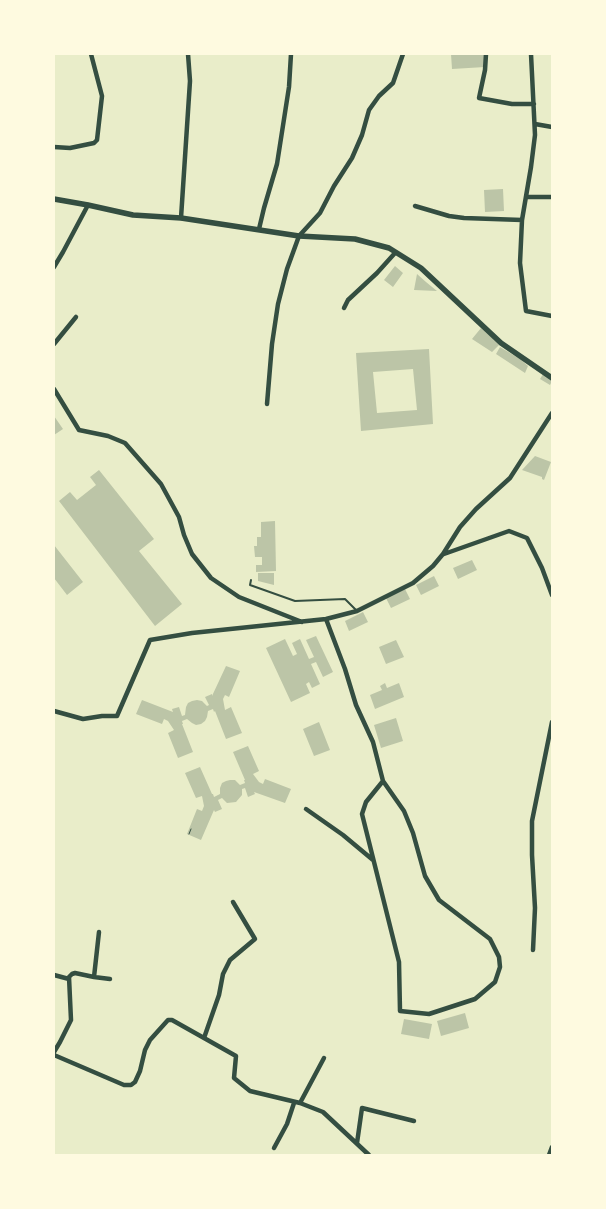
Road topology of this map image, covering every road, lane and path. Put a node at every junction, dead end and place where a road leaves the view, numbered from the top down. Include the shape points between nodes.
1 (91, 54) edge
2 (188, 54) edge
3 (291, 54) edge
4 (403, 54) edge
5 (486, 54) edge
6 (531, 54) edge
7 (534, 104) junction
8 (535, 124) junction
9 (552, 126) edge
10 (54, 147) edge
11 (526, 197) junction
12 (552, 197) edge
13 (54, 199) edge
14 (88, 205) junction
15 (414, 206) dead end
16 (181, 218) junction
17 (522, 220) junction
18 (259, 229) junction
19 (299, 236) junction
20 (395, 253) junction
21 (54, 266) edge
22 (344, 308) dead end
23 (552, 316) edge
24 (76, 317) dead end
25 (54, 344) edge
26 (552, 378) edge
27 (54, 390) edge
28 (267, 404) dead end
29 (552, 414) edge
30 (443, 554) junction
31 (252, 580) dead end
32 (552, 595) edge
33 (357, 610) junction
34 (326, 619) junction
35 (303, 622) junction
36 (54, 711) edge
37 (552, 722) edge
38 (383, 781) junction
39 (306, 809) dead end
40 (191, 829) dead end
41 (189, 834) dead end
42 (374, 861) junction
43 (233, 902) dead end
44 (99, 932) dead end
45 (533, 950) dead end
46 (54, 975) edge
47 (94, 977) junction
48 (68, 979) junction
49 (110, 979) dead end
50 (204, 1038) junction
51 (54, 1054) edge
52 (324, 1058) dead end
53 (297, 1103) junction
54 (414, 1121) dead end
55 (357, 1144) junction
56 (552, 1147) edge
57 (274, 1148) dead end
58 (370, 1155) edge
59 (549, 1155) edge

1 - 10 street via 102,96 97,140 70,148
2 - 16 street via 190,81
3 - 18 street via 278,164
4 - 19 street via 393,83 369,110 352,158 320,213
5 - 7 street via 479,98
6 - 7 street
7 - 8 street
8 - 9 street
8 - 11 street
11 - 12 street
11 - 17 street
13 - 14 street
14 - 16 street via 133,215
14 - 21 street
15 - 17 street via 464,218
16 - 18 street
17 - 23 street via 520,263 526,311
18 - 19 street
19 - 20 street via 355,239 389,248
19 - 28 street via 278,304
20 - 22 street via 348,300
20 - 26 street via 421,268 501,343
24 - 25 street
27 - 35 street via 79,430 125,443 161,484 179,516 192,554 211,578 240,597
29 - 30 street via 510,478 460,527
30 - 32 street via 510,531 527,538
30 - 33 street via 413,582
31 - 33 lane via 250,585 295,601 345,599
33 - 34 street
34 - 35 street
34 - 38 street via 356,705 374,742
35 - 36 street via 150,640 117,716 83,719
37 - 45 street via 532,822
38 - 42 street via 366,802 362,814
38 - 42 street via 404,812 425,876 439,900 490,940 499,957 500,967 495,982 475,999 429,1014 400,1011 399,962
39 - 42 street
40 - 41 path
43 - 50 street via 255,939 230,960
44 - 47 street
46 - 48 street
47 - 48 street via 73,973
47 - 49 street
48 - 51 street via 70,1020
50 - 51 street via 168,1020 150,1040 140,1071 131,1085
50 - 53 street via 236,1056 234,1078 250,1091
52 - 53 street
53 - 55 street via 322,1112
53 - 57 street
54 - 55 street via 362,1108
55 - 58 street
56 - 59 street

